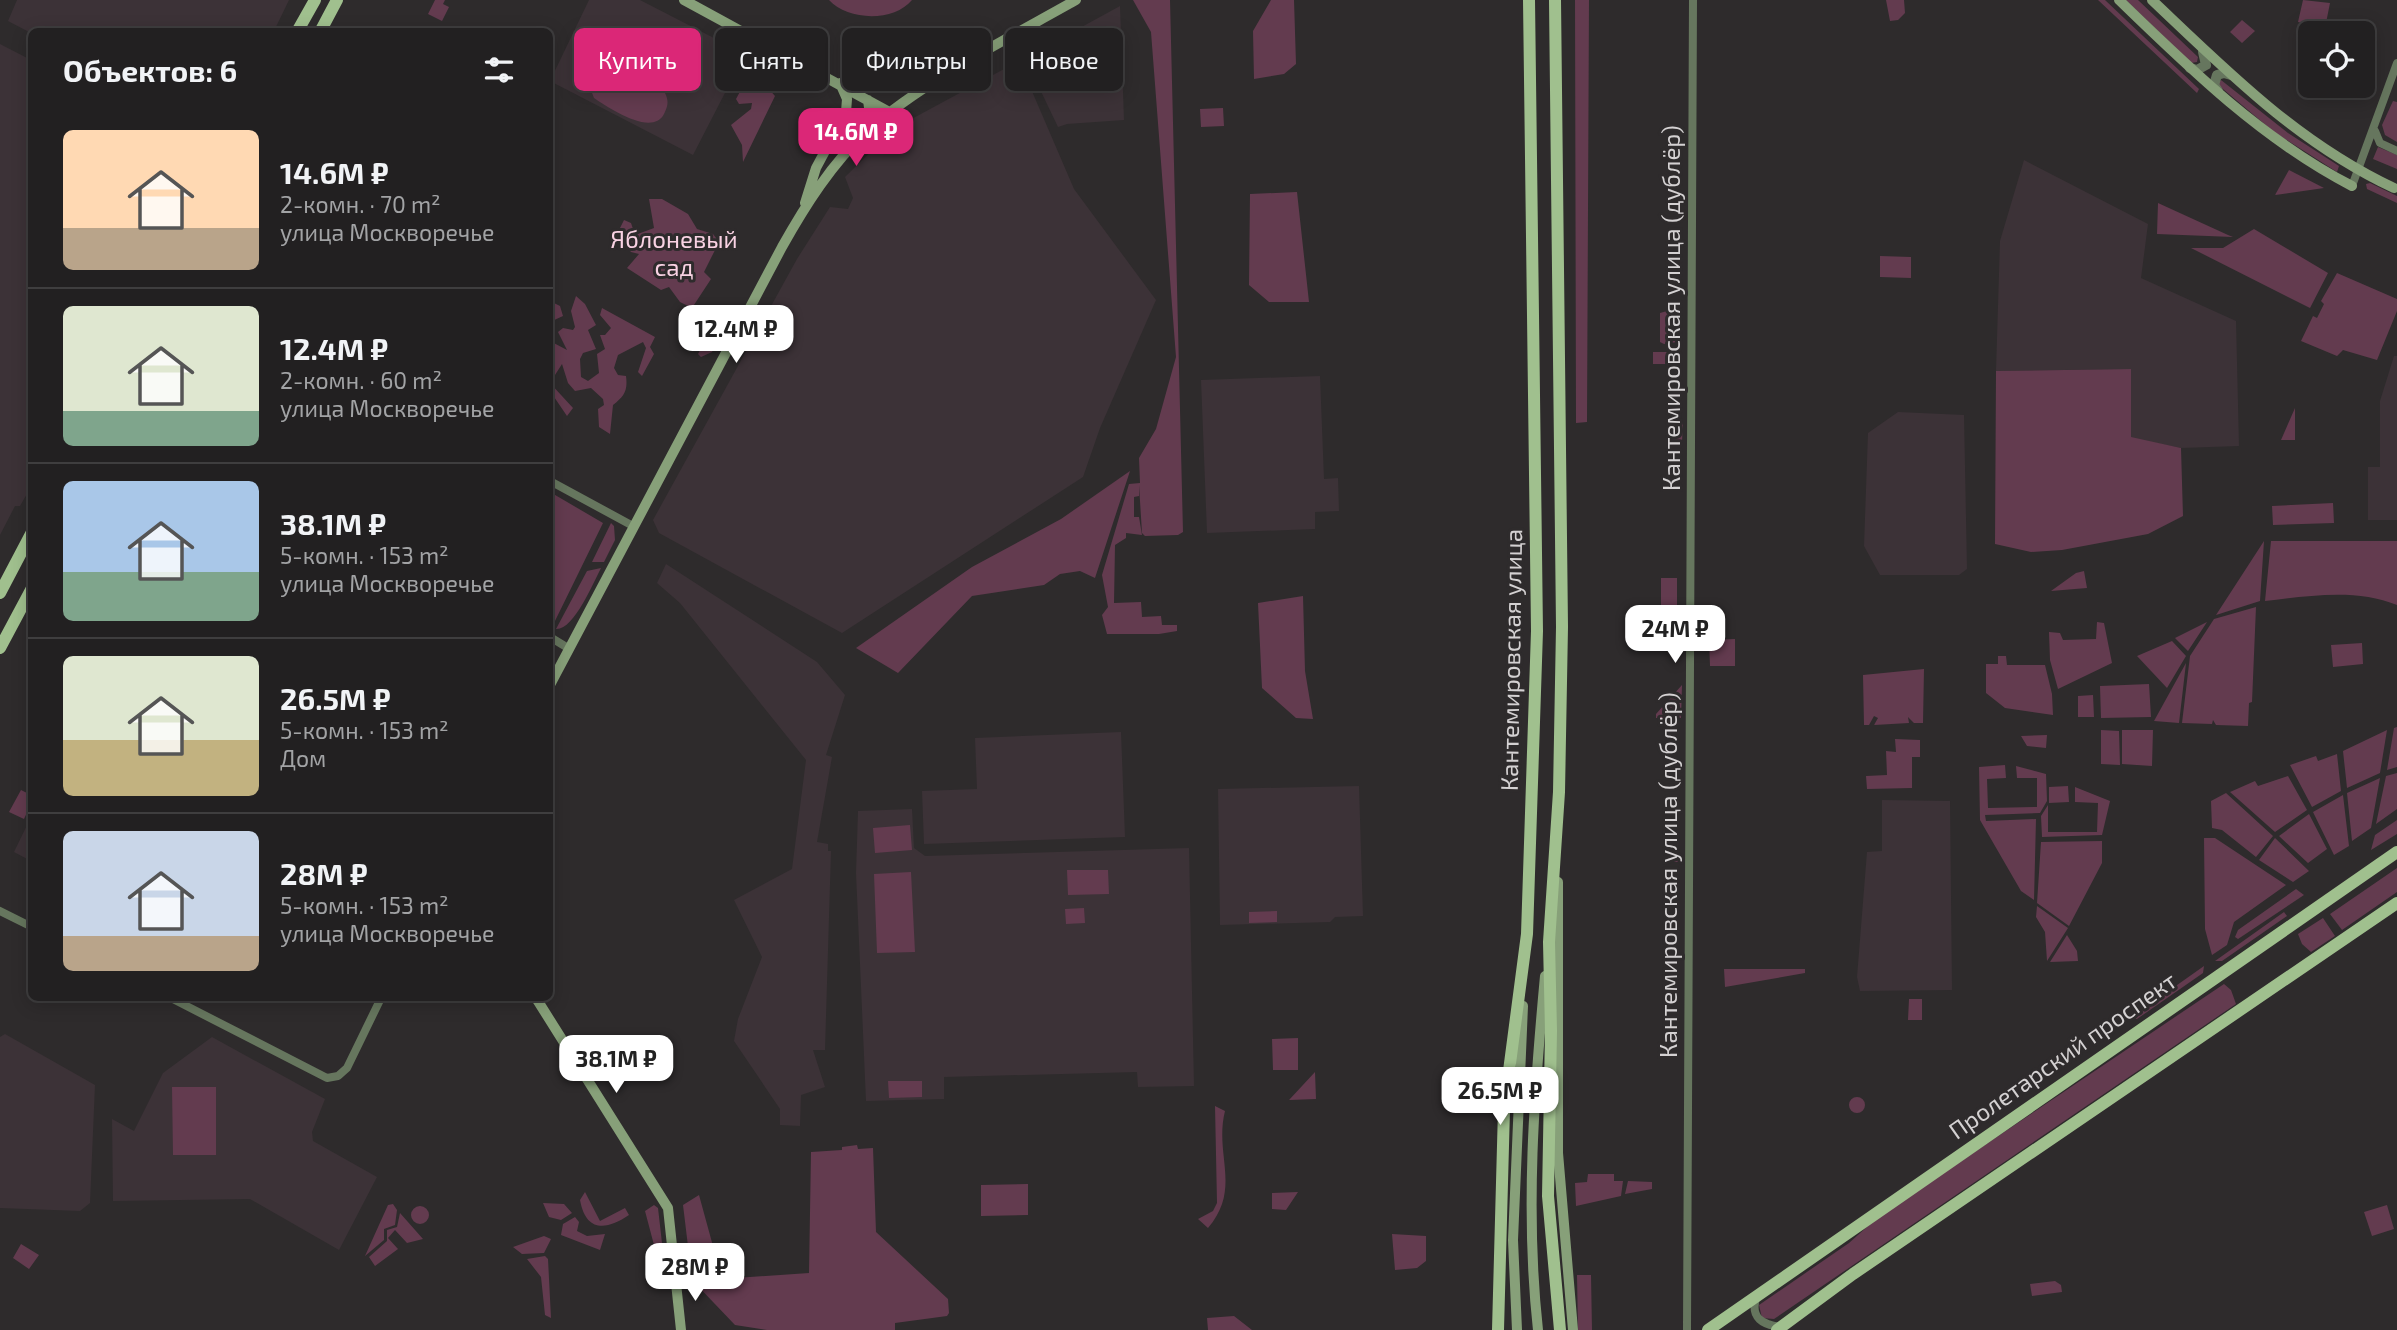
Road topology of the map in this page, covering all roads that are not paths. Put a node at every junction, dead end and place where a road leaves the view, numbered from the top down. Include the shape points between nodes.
1 (315, 0) edge
2 (337, 0) edge
3 (684, 0) edge
4 (1076, 0) edge
5 (1530, 0) edge
6 (1555, 0) edge
7 (1693, 0) edge
8 (2119, 0) edge
9 (2152, 0) edge
10 (299, 28) edge
11 (322, 28) edge
12 (2203, 52) junction
13 (2397, 63) edge
14 (2190, 68) junction
15 (2231, 75) junction
16 (840, 83) junction
17 (2218, 92) junction
18 (868, 100) junction
19 (891, 113) junction
20 (2375, 128) junction
21 (866, 132) junction
22 (2397, 151) edge
23 (2358, 170) junction
24 (2396, 185) edge
25 (2352, 187) joint
26 (804, 209) junction
27 (553, 483) edge
28 (633, 526) junction
29 (28, 540) edge
30 (0, 593) edge
31 (28, 596) edge
32 (553, 639) edge
33 (0, 648) edge
34 (568, 648) junction
35 (553, 679) edge
36 (1559, 792) junction
37 (2397, 852) edge
38 (2397, 903) edge
39 (0, 911) edge
40 (28, 925) edge
41 (1527, 933) junction
42 (1549, 942) junction
43 (177, 1001) edge
44 (380, 1001) edge
45 (538, 1001) edge
46 (1756, 1298) junction
47 (1516, 1325) edge
48 (1498, 1326) edge
49 (1779, 1328) edge
50 (681, 1330) edge
51 (1538, 1330) edge
52 (1560, 1330) edge
53 (1573, 1330) edge
54 (1687, 1330) edge
55 (1708, 1330) edge

1 - 10 main road
2 - 11 main road
3 - 16 main road
4 - 19 main road
5 - 41 main road, Кантемировская улица via 1537,631
6 - 36 main road, Кантемировская улица via 1562,627
7 - 54 street, Кантемировская улица (дублёр)
8 - 14 main road
9 - 12 main road
12 - 14 street via 2207,58 2203,68
12 - 15 main road
13 - 20 street
14 - 17 main road
15 - 17 street via 2215,78
15 - 23 main road via 2298,132
16 - 18 main road
16 - 26 main road via 847,99 846,112 816,168
17 - 25 main road via 2295,154
18 - 19 main road
18 - 21 main road
19 - 21 main road
20 - 22 street via 2380,143
20 - 23 street
21 - 26 main road
23 - 24 main road
23 - 25 street
26 - 28 main road
27 - 28 street
28 - 34 main road
29 - 30 main road
31 - 33 main road
32 - 34 street
34 - 35 main road
36 - 42 main road, Кантемировская улица
36 - 53 main road via 1558,1153
37 - 46 main road, Пролетарский проспект
38 - 49 main road
39 - 40 street
41 - 47 main road, Кантемировская улица via 1516,1132
41 - 48 main road via 1504,1109
42 - 51 main road, Кантемировская улица via 1532,1155
42 - 52 main road via 1549,1210
43 - 44 street via 327,1078 347,1068
45 - 50 main road via 668,1208
46 - 49 street via 1757,1318
46 - 55 main road, Пролетарский проспект

